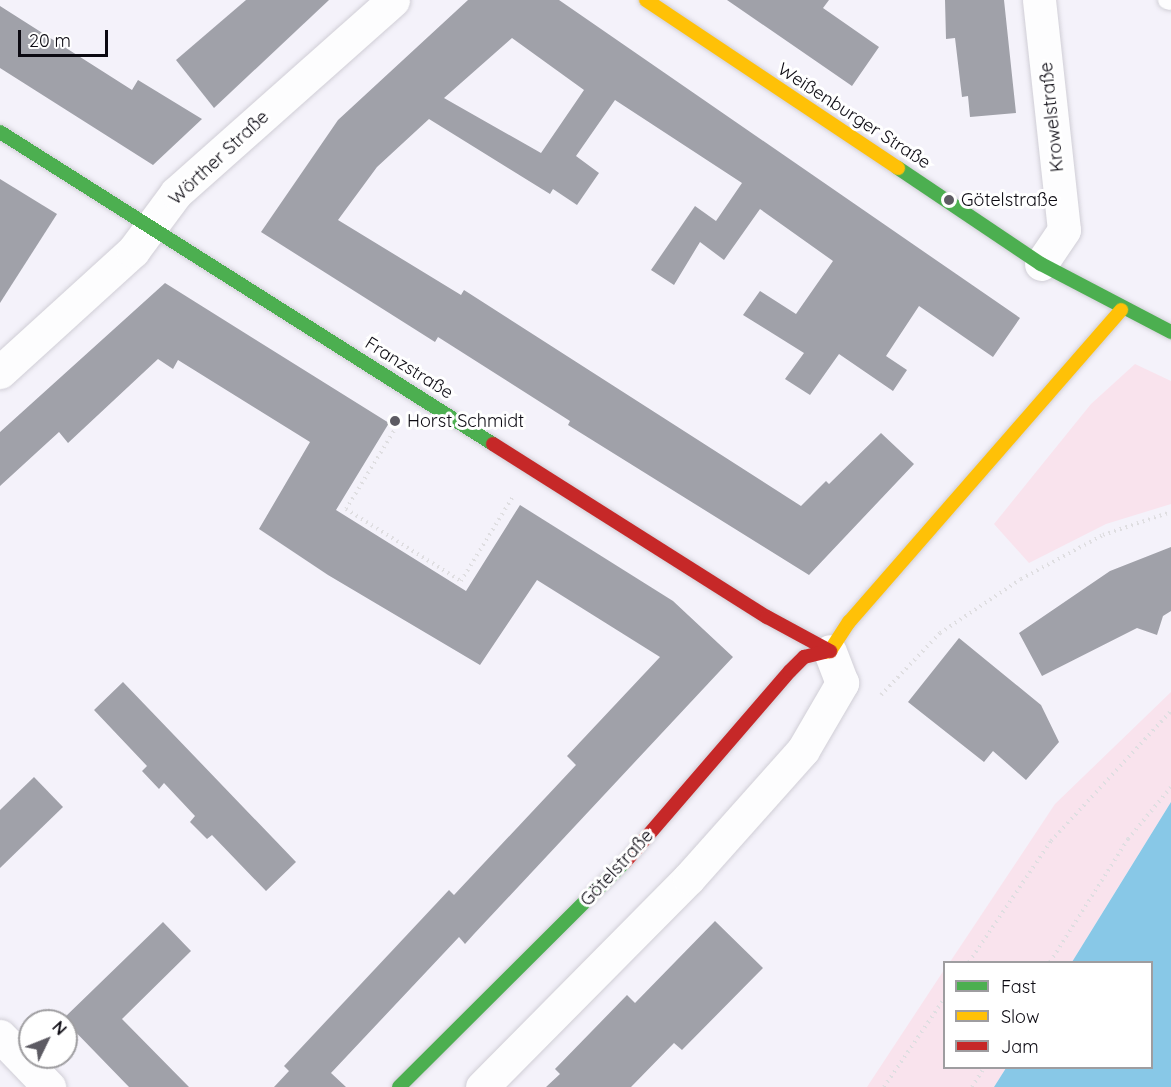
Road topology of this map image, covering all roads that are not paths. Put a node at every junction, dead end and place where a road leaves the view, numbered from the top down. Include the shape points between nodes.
1 (393, 0) edge
2 (646, 0) edge
3 (1039, 0) edge
4 (0, 132) edge
5 (151, 227) junction
6 (1041, 264) junction
7 (1121, 309) junction
8 (1171, 332) edge
9 (0, 372) edge
10 (830, 651) junction
11 (0, 1036) edge
12 (49, 1087) edge
13 (399, 1087) edge
14 (482, 1087) edge

1 - 5 street, Wörther Straße via 176,193
2 - 6 street, Weißenburger Straße
3 - 6 street, Krowelstraße via 1064,230
4 - 5 street, Franzstraße
5 - 9 street, Wörther Straße via 133,251
5 - 10 street, Franzstraße via 767,617
6 - 7 street
7 - 8 street
7 - 10 street via 849,622
10 - 13 street, Götelstraße via 804,657 790,671 629,858
10 - 14 street via 842,683 803,750 689,878
11 - 12 street

